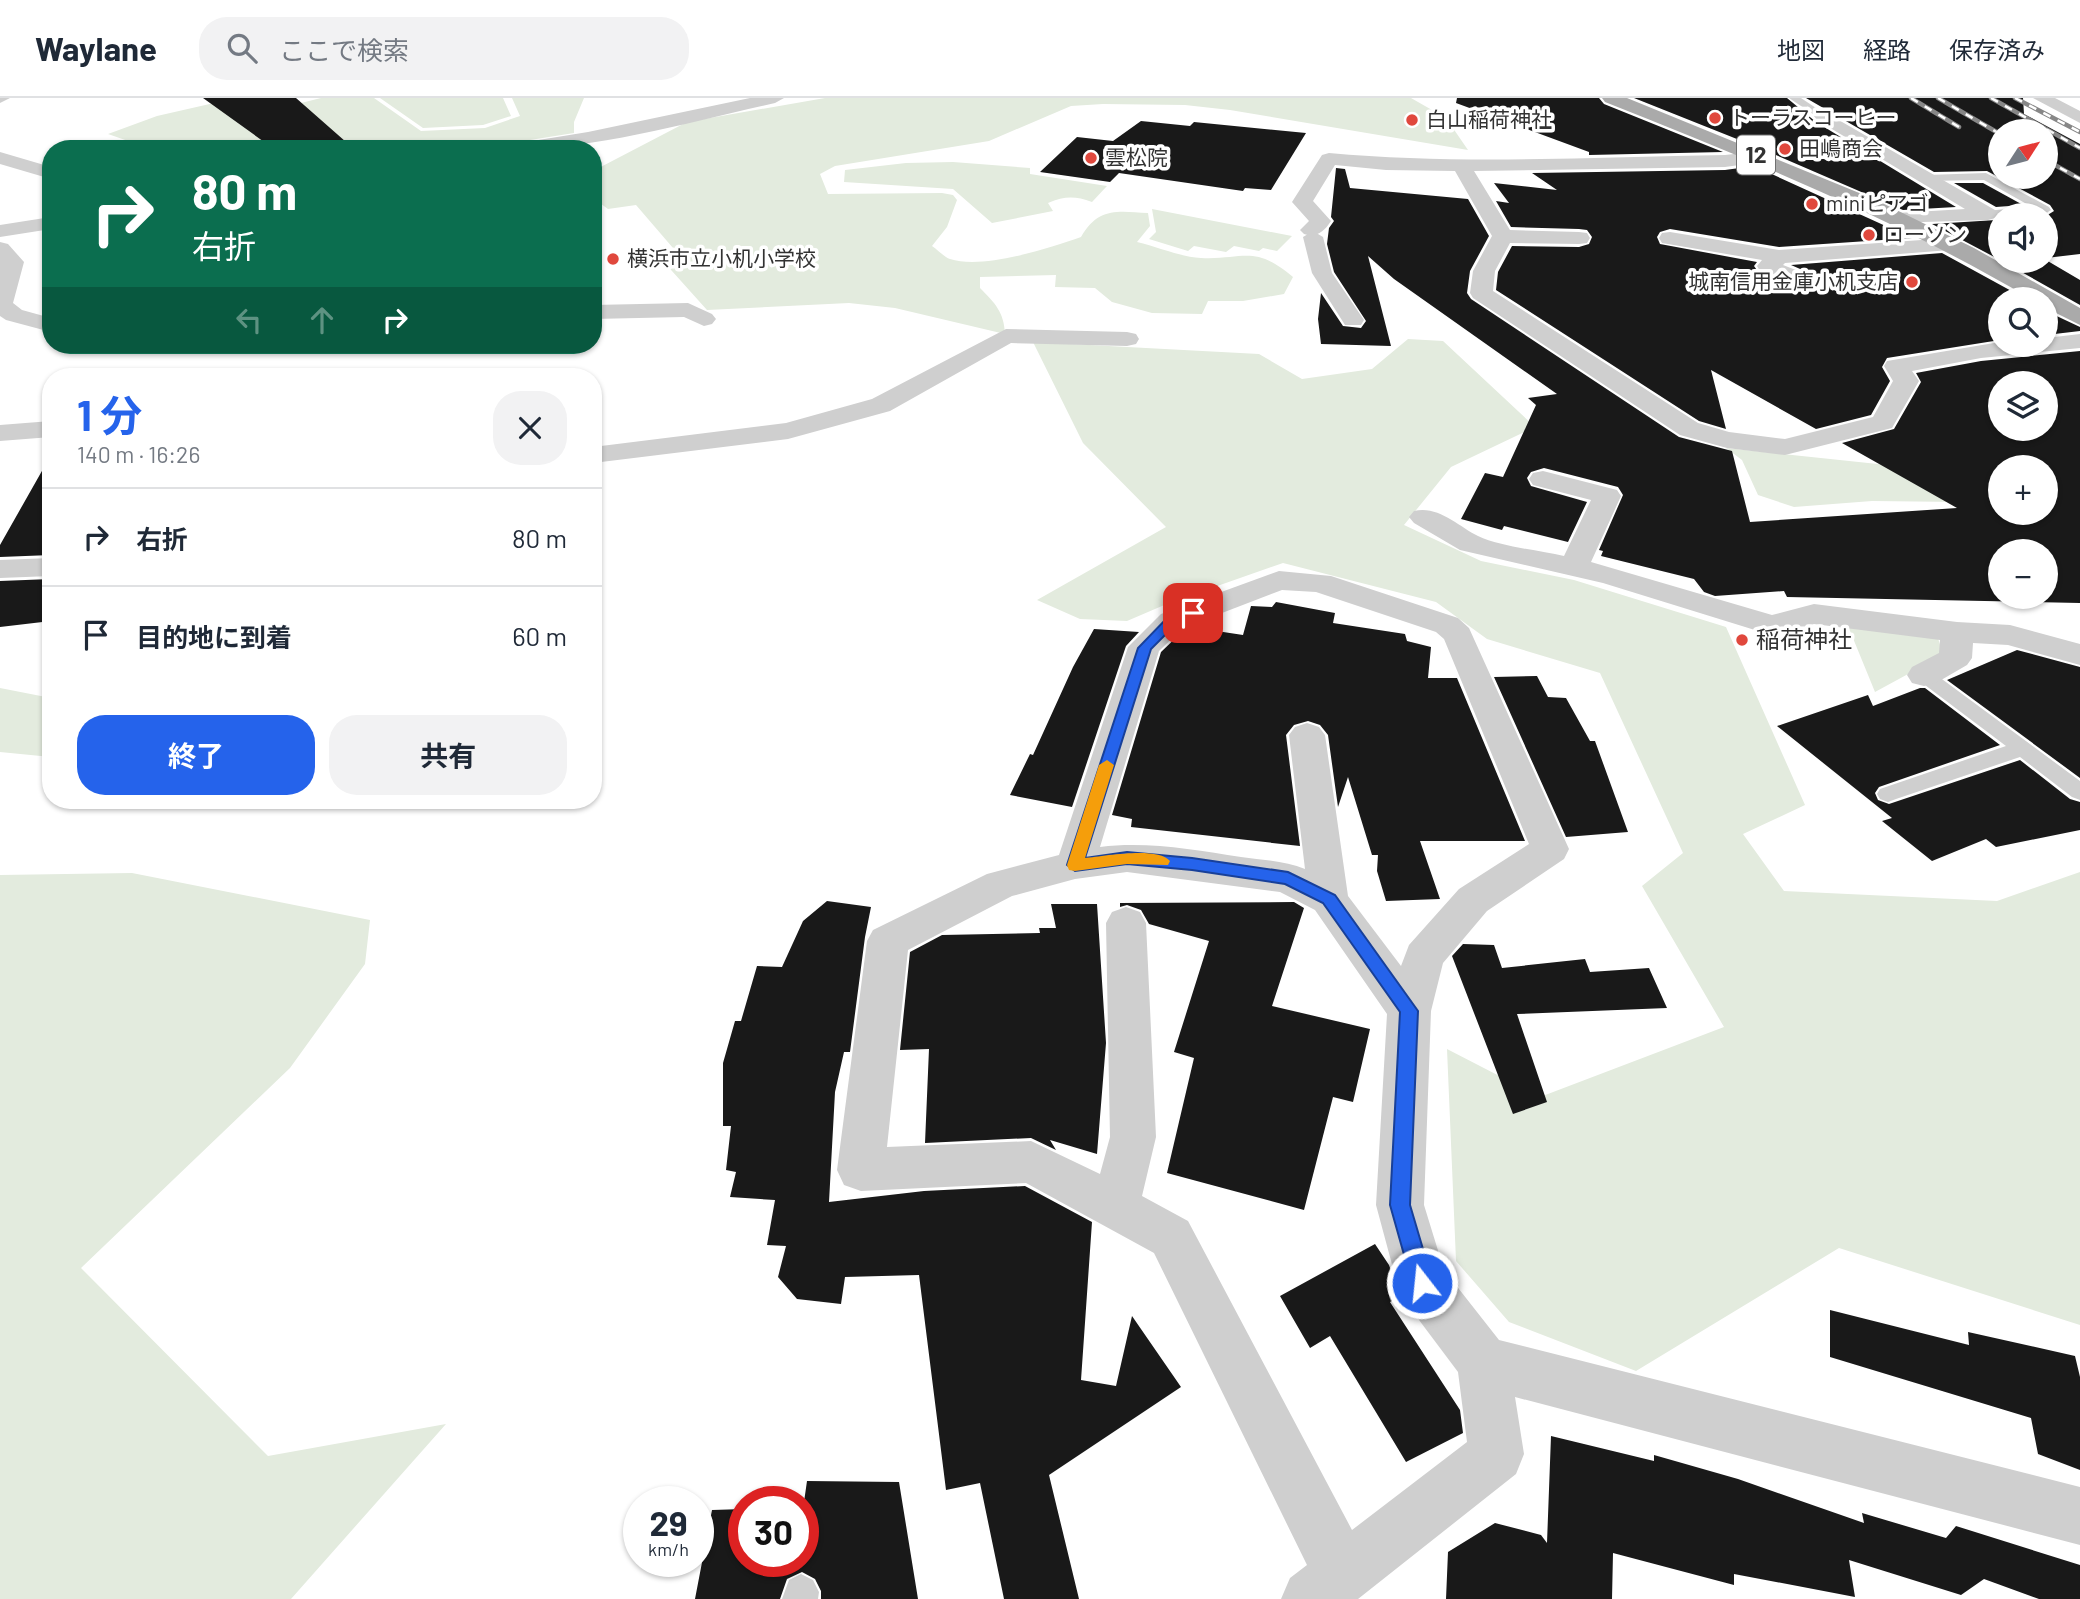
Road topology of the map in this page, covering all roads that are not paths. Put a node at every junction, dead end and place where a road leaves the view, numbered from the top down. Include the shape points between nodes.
1 (775, 98) edge
2 (1611, 98) edge
3 (1794, 98) edge
4 (2080, 100) edge
5 (2048, 101) edge
6 (1823, 116) joint
7 (2080, 118) edge
8 (576, 140) edge
9 (1761, 157) junction
10 (0, 158) edge
11 (1461, 165) junction
12 (42, 170) edge
13 (1927, 178) junction
14 (2033, 203) edge
15 (1988, 214) joint
16 (1898, 219) junction
17 (42, 224) edge
18 (0, 231) edge
19 (1312, 234) joint
20 (1503, 236) junction
21 (1579, 238) dead end
22 (1670, 238) dead end
23 (1950, 244) junction
24 (0, 249) edge
25 (1779, 257) junction
26 (1798, 279) dead end
27 (1, 307) edge
28 (602, 312) edge
29 (2080, 318) edge
30 (704, 319) dead end
31 (1353, 320) dead end
32 (42, 323) edge
33 (1128, 339) dead end
34 (2080, 341) edge
35 (2058, 344) edge
36 (1988, 351) edge
37 (42, 430) edge
38 (0, 433) edge
39 (602, 454) edge
40 (1543, 479) dead end
41 (1424, 517) dead end
42 (1574, 566) junction
43 (42, 567) edge
44 (0, 569) edge
45 (1957, 632) junction
46 (2080, 655) edge
47 (1924, 675) joint
48 (1307, 735) dead end
49 (2023, 748) junction
50 (2080, 792) edge
51 (1888, 794) dead end
52 (1075, 865) junction
53 (1329, 899) junction
54 (1126, 923) dead end
55 (1409, 1011) junction
56 (1115, 1208) junction
57 (1483, 1362) junction
58 (2080, 1516) edge
59 (1326, 1585) edge

1 - 8 street
2 - 9 main road, 12
3 - 6 lane
4 - 5 street
5 - 7 street
6 - 13 street
9 - 11 street
9 - 16 main road, 12
10 - 12 street
11 - 19 street via 1329,159 1302,202 1321,221
11 - 20 street
13 - 14 lane via 1986,176
13 - 15 street
15 - 16 street
16 - 23 main road, 12
17 - 18 street
19 - 31 street via 1322,273
20 - 21 street
20 - 36 street via 1475,295 1689,429 1727,440 1785,447 1883,422 1906,381 1896,366
22 - 25 street
23 - 25 street
23 - 29 main road, 12
24 - 27 street via 13,262
25 - 26 street via 1769,266
27 - 32 street
28 - 30 street via 688,310
33 - 39 street via 1006,336 881,405 788,431
34 - 35 street
37 - 38 street
40 - 42 street via 1607,496
41 - 42 street via 1471,544
42 - 45 street via 1771,625 1814,614
43 - 44 street
45 - 46 street via 2010,635
45 - 47 street via 1955,658
47 - 49 lane
48 - 53 street
49 - 50 lane
49 - 51 lane
52 - 53 street via 1127,858 1192,864 1288,878
52 - 55 street via 1144,648 1172,621 1279,580 1320,583 1447,625 1458,635 1550,849 1473,900 1424,957
52 - 56 street via 1001,884 888,941 861,1170 1031,1162
53 - 55 street
54 - 56 street via 1133,1137
55 - 57 street via 1400,1205 1422,1283
56 - 59 street via 1171,1237
57 - 58 street
57 - 59 street via 1496,1454

